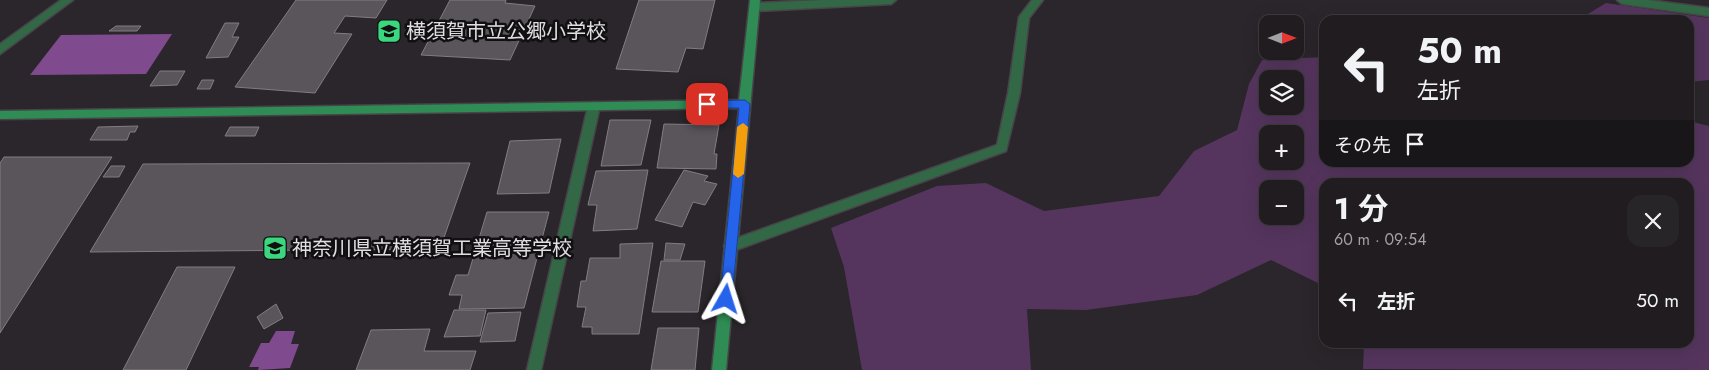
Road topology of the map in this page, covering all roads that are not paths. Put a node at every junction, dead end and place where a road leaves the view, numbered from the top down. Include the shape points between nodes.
1 (68, 0) edge
2 (891, 0) edge
3 (1038, 0) edge
4 (1622, 0) edge
5 (755, 4) edge
6 (1709, 12) edge
7 (0, 50) edge
8 (745, 104) junction
9 (594, 106) junction
10 (0, 115) edge
11 (731, 246) junction
12 (534, 370) edge
13 (719, 370) edge

1 - 7 street
2 - 5 street
3 - 11 street via 1024,17 1014,93 1002,148
4 - 6 street
5 - 8 street
8 - 9 street
8 - 11 street
9 - 10 street
9 - 12 street
11 - 13 street

